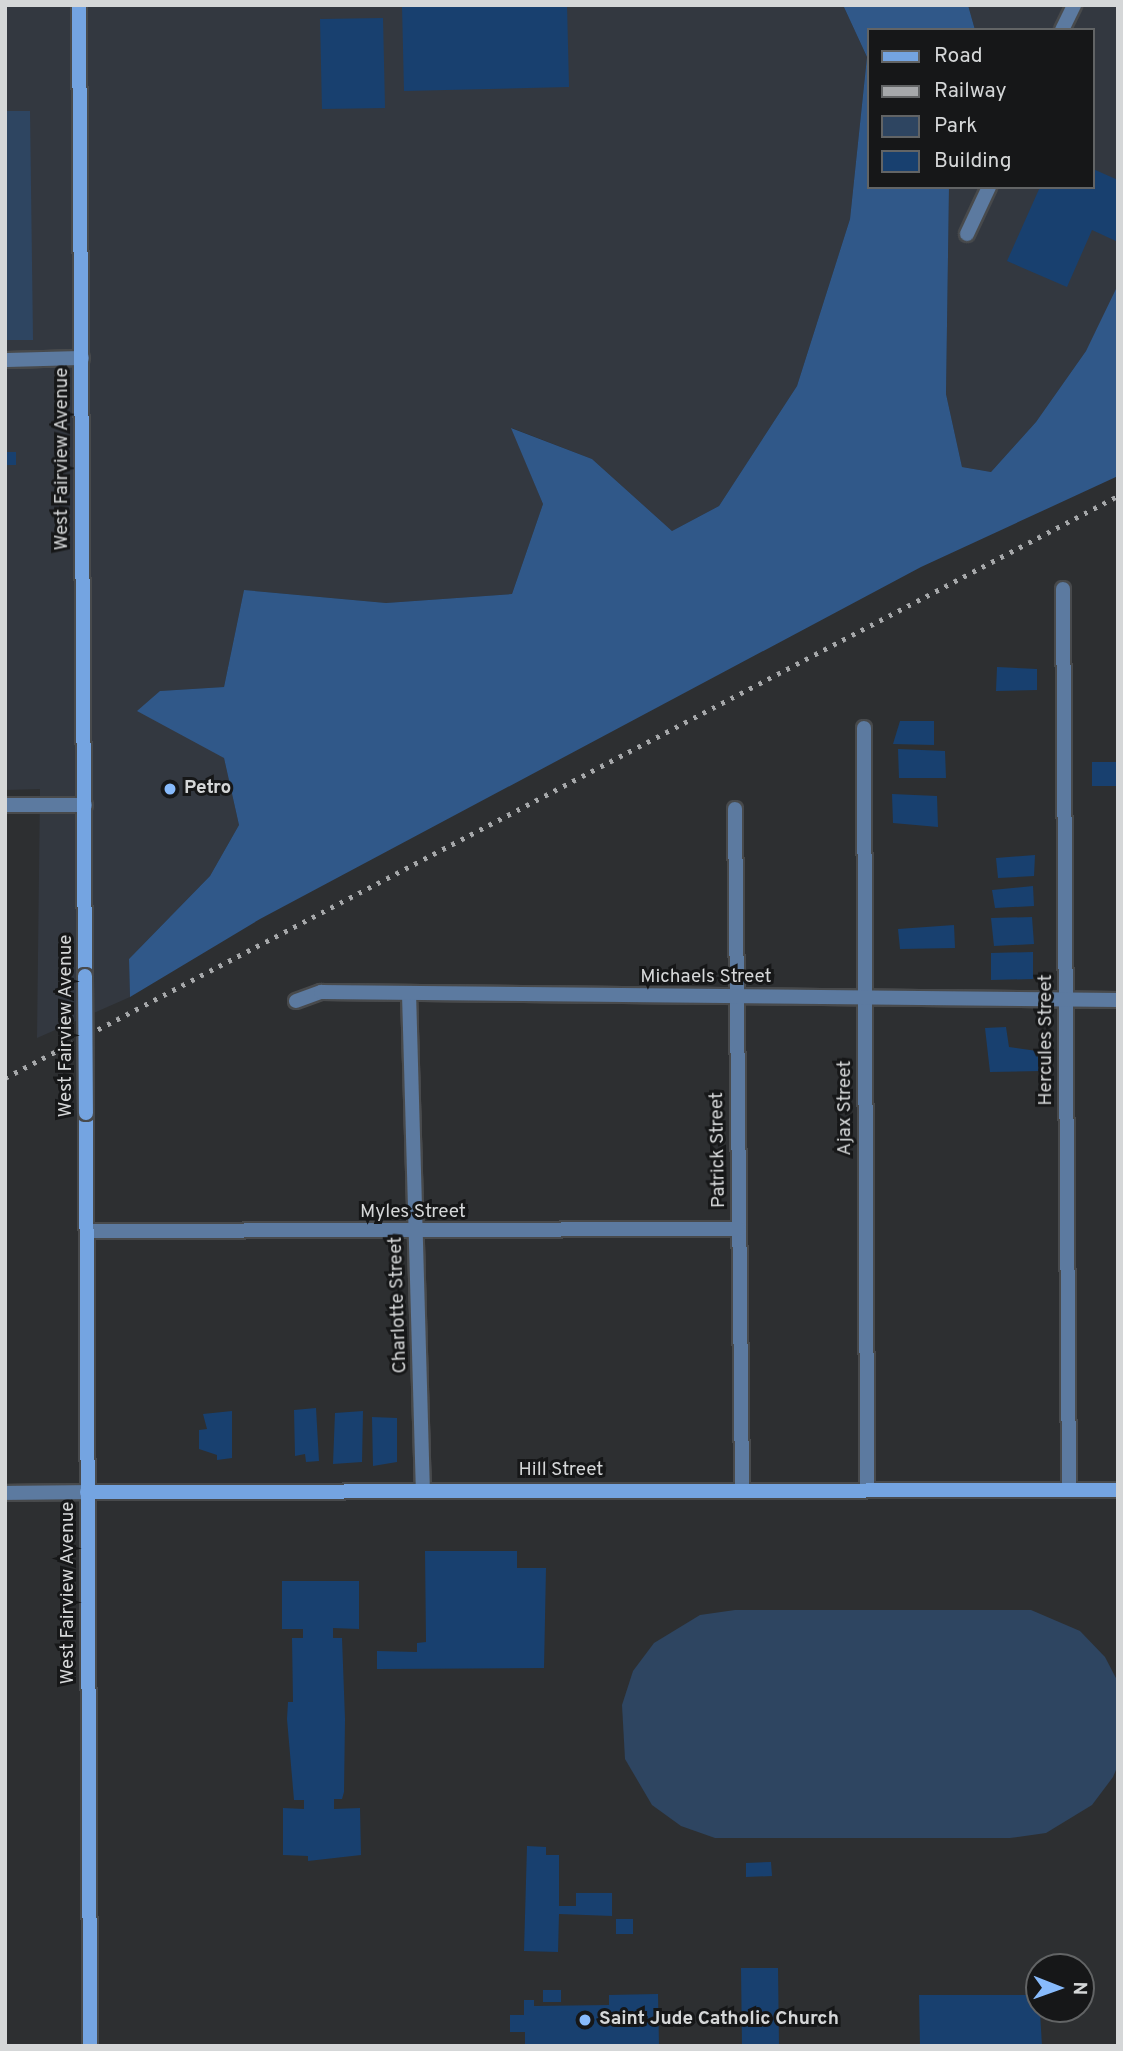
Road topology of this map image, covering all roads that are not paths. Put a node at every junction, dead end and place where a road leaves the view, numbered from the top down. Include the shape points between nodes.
1 (79, 5) edge
2 (1074, 5) edge
3 (1063, 28) edge
4 (988, 189) edge
5 (967, 234) dead end
6 (82, 358) junction
7 (5, 360) edge
8 (1063, 589) dead end
9 (864, 728) dead end
10 (5, 805) edge
11 (85, 805) junction
12 (735, 808) dead end
13 (409, 993) junction
14 (737, 997) junction
15 (864, 999) junction
16 (1118, 1000) edge
17 (296, 1001) dead end
18 (1066, 1001) junction
19 (739, 1229) junction
20 (86, 1231) junction
21 (416, 1233) junction
22 (867, 1488) junction
23 (742, 1490) junction
24 (1069, 1490) junction
25 (1118, 1490) edge
26 (423, 1491) junction
27 (88, 1492) junction
28 (5, 1493) edge
29 (90, 2046) edge

1 - 6 main road, West Fairview Avenue
2 - 3 street
4 - 5 street
6 - 7 street
6 - 11 main road, West Fairview Avenue
8 - 18 street, Hercules Street
9 - 15 street, Ajax Street
10 - 11 street
11 - 20 main road, West Fairview Avenue, bridge
12 - 14 street, Patrick Street
13 - 14 street, Michaels Street
13 - 17 street, Michaels Street via 321,992
13 - 21 street, Charlotte Street
14 - 15 street, Michaels Street
14 - 19 street, Patrick Street
15 - 18 street, Michaels Street
15 - 22 street, Ajax Street
16 - 18 street, Michaels Street
18 - 24 street, Hercules Street
19 - 21 street, Myles Street
19 - 23 street, Patrick Street
20 - 21 street, Myles Street
20 - 27 main road, West Fairview Avenue
21 - 26 street, Charlotte Street
22 - 23 main road, Hill Street
22 - 24 main road, Hill Street
23 - 26 main road, Hill Street
24 - 25 main road, Hill Street
26 - 27 main road, Hill Street
27 - 28 street, Hill Street
27 - 29 main road, West Fairview Avenue

